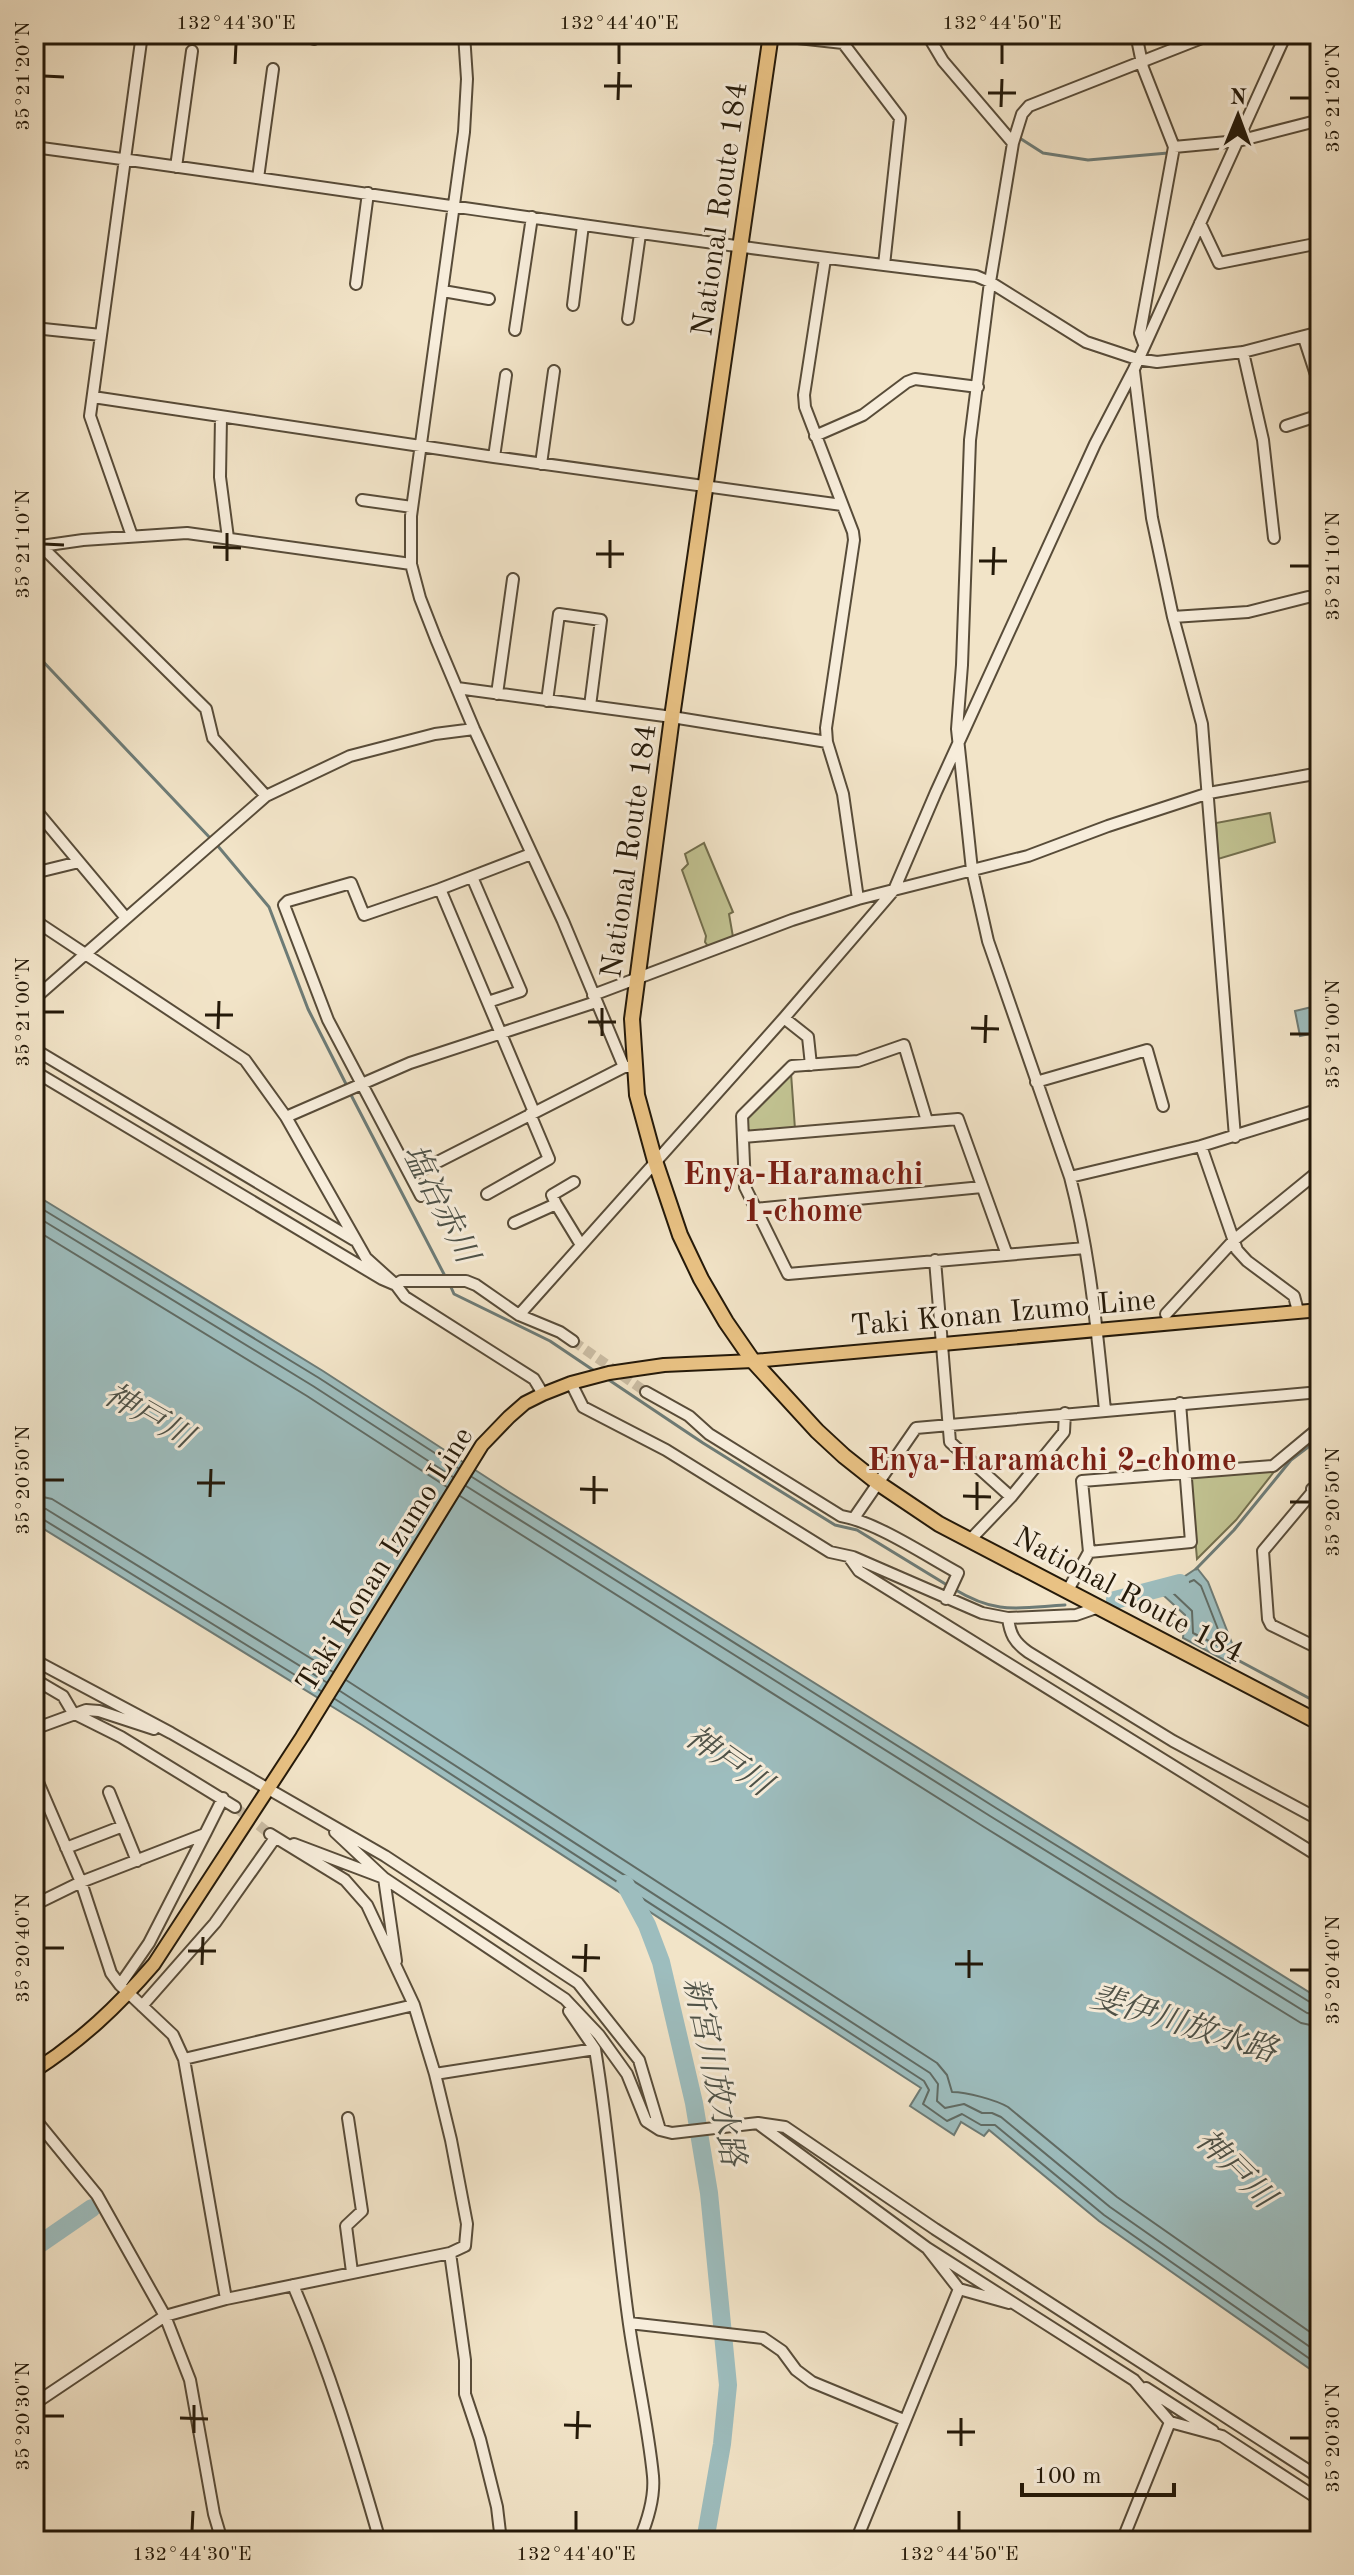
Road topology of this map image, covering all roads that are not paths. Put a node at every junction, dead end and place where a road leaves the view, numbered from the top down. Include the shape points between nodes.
1 (142, 34) edge
2 (464, 34) edge
3 (771, 34) edge
4 (927, 34) edge
5 (1136, 34) edge
6 (1212, 34) edge
7 (1286, 34) edge
8 (842, 38) edge
9 (192, 51) dead end
10 (1143, 61) junction
11 (273, 69) dead end
12 (1320, 120) edge
13 (1238, 141) junction
14 (1013, 143) junction
15 (34, 147) edge
16 (1174, 147) junction
17 (124, 159) junction
18 (176, 167) junction
19 (258, 178) junction
20 (368, 193) junction
21 (455, 205) junction
22 (532, 217) junction
23 (1200, 223) junction
24 (583, 225) junction
25 (640, 234) junction
26 (1320, 243) edge
27 (740, 248) junction
28 (825, 259) junction
29 (884, 265) junction
30 (990, 282) junction
31 (356, 284) dead end
32 (443, 291) junction
33 (489, 299) dead end
34 (573, 305) dead end
35 (628, 319) dead end
36 (34, 328) edge
37 (515, 330) dead end
38 (1320, 332) edge
39 (101, 335) junction
40 (1304, 338) junction
41 (1144, 344) junction
42 (1243, 352) junction
43 (1136, 364) junction
44 (554, 371) dead end
45 (506, 375) dead end
46 (978, 387) junction
47 (1320, 387) edge
48 (93, 397) junction
49 (1320, 415) edge
50 (221, 417) junction
51 (1286, 426) dead end
52 (815, 436) junction
53 (420, 447) junction
54 (494, 457) junction
55 (541, 464) junction
56 (706, 487) junction
57 (362, 500) dead end
58 (842, 505) junction
59 (412, 507) junction
60 (132, 536) junction
61 (228, 538) junction
62 (1274, 538) dead end
63 (36, 544) edge
64 (411, 564) junction
65 (513, 579) dead end
66 (1320, 597) edge
67 (1173, 617) junction
68 (457, 688) junction
69 (497, 694) junction
70 (547, 701) junction
71 (590, 706) junction
72 (672, 717) junction
73 (474, 729) junction
74 (827, 742) junction
75 (959, 745) junction
76 (1320, 773) edge
77 (1209, 793) junction
78 (266, 796) junction
79 (34, 808) edge
80 (49, 826) junction
81 (34, 829) edge
82 (531, 854) junction
83 (79, 862) junction
84 (972, 870) junction
85 (34, 873) edge
86 (472, 877) junction
87 (440, 889) junction
88 (894, 890) junction
89 (858, 899) junction
90 (126, 918) junction
91 (34, 920) edge
92 (86, 955) junction
93 (636, 981) junction
94 (34, 999) edge
95 (595, 999) junction
96 (488, 1002) junction
97 (784, 1018) junction
98 (500, 1033) junction
99 (34, 1049) edge
100 (811, 1065) junction
101 (629, 1067) junction
102 (34, 1071) edge
103 (1036, 1082) junction
104 (361, 1084) junction
105 (1163, 1106) dead end
106 (1320, 1109) edge
107 (532, 1113) junction
108 (286, 1117) junction
109 (927, 1121) junction
110 (743, 1137) junction
111 (1235, 1137) junction
112 (1201, 1146) junction
113 (655, 1161) junction
114 (1320, 1170) edge
115 (412, 1175) junction
116 (1070, 1177) junction
117 (574, 1182) dead end
118 (982, 1187) junction
119 (487, 1194) dead end
120 (421, 1196) dead end
121 (556, 1204) junction
122 (755, 1209) junction
123 (514, 1223) dead end
124 (1234, 1240) junction
125 (356, 1241) junction
126 (581, 1245) junction
127 (1085, 1248) junction
128 (1007, 1255) junction
129 (935, 1260) junction
130 (396, 1285) junction
131 (1320, 1310) edge
132 (1298, 1311) junction
133 (1166, 1314) dead end
134 (519, 1315) junction
135 (1097, 1331) junction
136 (573, 1341) tunnel mouth
137 (942, 1344) junction
138 (753, 1361) junction
139 (571, 1383) junction
140 (646, 1392) tunnel mouth
141 (1320, 1392) edge
142 (543, 1394) junction
143 (1180, 1403) junction
144 (1105, 1410) junction
145 (1065, 1413) junction
146 (949, 1424) junction
147 (1320, 1427) edge
148 (1185, 1473) junction
149 (878, 1483) junction
150 (1316, 1486) edge
151 (1011, 1497) junction
152 (854, 1518) junction
153 (970, 1540) junction
154 (1320, 1549) edge
155 (1089, 1552) junction
156 (848, 1556) junction
157 (1068, 1590) junction
158 (948, 1595) junction
159 (1099, 1607) junction
160 (1008, 1618) junction
161 (1320, 1649) edge
162 (34, 1660) edge
163 (34, 1679) edge
164 (73, 1713) junction
165 (1320, 1723) edge
166 (35, 1725) edge
167 (171, 1733) junction
168 (34, 1773) edge
169 (269, 1790) junction
170 (109, 1792) dead end
171 (223, 1798) junction
172 (235, 1807) tunnel mouth
173 (321, 1820) junction
174 (1320, 1820) edge
175 (123, 1826) junction
176 (205, 1834) junction
177 (275, 1838) junction
178 (66, 1848) junction
179 (1320, 1857) edge
180 (137, 1861) junction
181 (384, 1878) junction
182 (81, 1882) junction
183 (34, 1905) edge
184 (398, 1974) junction
185 (124, 1990) junction
186 (565, 1999) junction
187 (414, 2005) junction
188 (142, 2006) junction
189 (595, 2049) junction
190 (184, 2059) junction
191 (34, 2071) edge
192 (435, 2074) junction
193 (34, 2118) edge
194 (348, 2118) dead end
195 (758, 2123) junction
196 (660, 2130) junction
197 (927, 2248) junction
198 (450, 2253) junction
199 (352, 2272) junction
200 (293, 2285) junction
201 (959, 2289) junction
202 (226, 2299) junction
203 (1019, 2306) junction
204 (165, 2316) junction
205 (629, 2323) junction
206 (1134, 2380) junction
207 (34, 2404) edge
208 (904, 2420) junction
209 (1170, 2422) junction
210 (1222, 2436) junction
211 (1320, 2478) edge
212 (1320, 2500) edge
213 (222, 2541) edge
214 (380, 2541) edge
215 (501, 2541) edge
216 (639, 2541) edge
217 (856, 2541) edge
218 (1122, 2541) edge

1 - 17 street
2 - 21 street via 467,79
3 - 8 street
3 - 27 highway, National Route 184
4 - 14 street via 943,61
5 - 10 street
6 - 10 street
7 - 13 street
8 - 29 street via 900,118
9 - 18 street
10 - 14 street via 1029,106
10 - 16 street
11 - 19 street
12 - 13 street
13 - 16 street
13 - 23 street
14 - 30 street
15 - 17 street
16 - 41 street via 1140,333
17 - 18 street
17 - 39 street
18 - 19 street
19 - 20 street
20 - 21 street
20 - 31 street
21 - 22 street
21 - 32 street
22 - 24 street
22 - 37 street
23 - 26 street via 1219,263
23 - 41 street
24 - 25 street
24 - 34 street
25 - 27 street
25 - 35 street
27 - 28 street
27 - 56 highway, National Route 184
28 - 29 street
28 - 52 street via 804,395
29 - 30 street
30 - 43 street via 1086,342
30 - 46 street
32 - 33 street
32 - 53 street
36 - 39 street
38 - 40 street
39 - 48 street
40 - 42 street
40 - 47 street
41 - 43 street
42 - 43 street
42 - 62 street via 1263,440
43 - 67 street via 1152,518
43 - 75 street
44 - 55 street
45 - 54 street
46 - 52 street via 915,379 863,415
46 - 75 street via 970,440
48 - 50 street
48 - 60 street via 90,416
49 - 51 street
50 - 53 street
50 - 61 street via 220,477
52 - 58 street
53 - 54 street
53 - 59 street
54 - 55 street
55 - 56 street
56 - 58 street
56 - 72 highway, National Route 184
57 - 59 street
58 - 74 street via 854,540
59 - 64 street
60 - 61 street via 187,533
60 - 63 street
61 - 64 street
63 - 78 street via 206,709 213,738
64 - 68 street
65 - 69 street
66 - 67 street via 1248,612
67 - 77 street via 1202,724
68 - 69 street
68 - 73 street
69 - 70 street
70 - 71 street
70 - 71 street via 559,614 601,620
71 - 72 street
72 - 74 street
72 - 93 highway, National Route 184
73 - 78 street via 350,756
73 - 82 street
74 - 89 street via 843,794
75 - 84 street
75 - 88 street
76 - 77 street
77 - 84 street
77 - 111 street
78 - 90 street
79 - 80 street
80 - 81 street
80 - 83 street
82 - 86 street
82 - 95 street
83 - 85 street
83 - 90 street
84 - 88 street
84 - 103 street via 988,941
86 - 87 street
86 - 96 street via 521,991
87 - 96 street
87 - 104 street via 364,915 351,883 284,905 328,1020
88 - 89 street
88 - 97 street
89 - 93 street
90 - 92 street
91 - 92 street
92 - 94 street
92 - 108 street via 245,1060
93 - 95 street
93 - 101 highway, National Route 184
95 - 98 street
95 - 101 street
96 - 98 street
97 - 100 street via 808,1037
97 - 113 street
98 - 104 street
98 - 107 street
99 - 125 street
100 - 109 street via 858,1061 904,1045
100 - 110 street via 792,1066 742,1116
101 - 107 street
101 - 113 highway, National Route 184
102 - 130 street
103 - 105 street via 1147,1050
103 - 116 street
104 - 108 street
104 - 115 street
106 - 111 street
107 - 115 street
107 - 119 street via 549,1159
108 - 125 street
109 - 110 street
109 - 118 street via 958,1119
110 - 122 street via 745,1187
111 - 112 street
112 - 116 street
112 - 124 street
113 - 126 street
113 - 138 highway, National Route 184 via 701,1279
114 - 124 street
115 - 120 street
116 - 127 street
117 - 121 street via 552,1195
118 - 122 street
118 - 128 street
121 - 123 street
121 - 126 street
122 - 129 street via 788,1274
124 - 132 street via 1247,1261 1294,1296
124 - 133 street
125 - 130 street via 366,1258
126 - 134 street
127 - 128 street
127 - 135 street
128 - 129 street
129 - 137 street
130 - 134 street via 466,1281
130 - 142 street via 405,1297 534,1379
131 - 132 main road, Taki Konan Izumo Line
132 - 135 main road, Taki Konan Izumo Line
134 - 136 street
135 - 137 main road, Taki Konan Izumo Line
135 - 144 street
137 - 138 main road, Taki Konan Izumo Line
137 - 146 street
138 - 139 main road, Taki Konan Izumo Line via 664,1365
138 - 149 highway, National Route 184 via 817,1431
139 - 142 main road, Taki Konan Izumo Line
139 - 156 street via 583,1407 666,1450 830,1552
140 - 152 street via 841,1516
141 - 143 street
142 - 169 main road, Taki Konan Izumo Line via 525,1403 482,1445
143 - 144 street
143 - 148 street
144 - 145 street
145 - 146 street
145 - 151 street via 1064,1432
146 - 149 street via 916,1428
146 - 151 street via 955,1448
147 - 148 street via 1273,1466
148 - 155 street via 1191,1542
148 - 155 street via 1082,1481
149 - 152 street
149 - 153 highway, National Route 184
150 - 154 street
150 - 161 street via 1263,1551 1271,1625
151 - 153 street
152 - 158 street via 958,1573
153 - 157 highway, National Route 184
155 - 157 street
156 - 158 street
156 - 179 street via 859,1571
157 - 159 highway, National Route 184
158 - 160 street via 982,1613
159 - 160 street via 1076,1615
159 - 165 highway, National Route 184
160 - 174 street via 1010,1634 1028,1652 1173,1741
162 - 167 street
163 - 164 street via 63,1696
164 - 166 street
164 - 167 street via 99,1711
164 - 171 street
167 - 169 street
168 - 178 street
169 - 173 street
169 - 185 main road, Taki Konan Izumo Line via 154,1964
170 - 175 street
171 - 172 street
171 - 176 street
173 - 181 street
173 - 196 street via 578,1983 639,2060
175 - 178 street
175 - 180 street
176 - 180 street
176 - 185 street
177 - 181 street via 270,1834
177 - 184 street via 345,1880 367,1905
177 - 188 street via 215,1923
178 - 182 street
180 - 182 street
181 - 184 street
181 - 186 street
182 - 183 street
182 - 185 street via 111,1973
184 - 187 street
185 - 188 street
185 - 191 main road, Taki Konan Izumo Line via 75,2045
186 - 189 street
186 - 196 street via 599,2035 627,2074 646,2121
187 - 190 street
187 - 192 street
188 - 190 street via 173,2035
189 - 192 street
189 - 205 street
190 - 202 street
192 - 198 street via 467,2224 465,2246
193 - 204 street via 97,2195
194 - 199 street via 362,2211 346,2226
195 - 196 street
195 - 197 street
195 - 211 street via 785,2127
197 - 201 street
197 - 203 street
198 - 199 street
198 - 215 street via 463,2334 465,2394 497,2507
199 - 200 street
200 - 202 street
200 - 214 street via 358,2460
201 - 203 street
201 - 208 street
202 - 204 street
203 - 206 street
204 - 207 street
204 - 213 street via 190,2380
205 - 208 street via 763,2338 812,2382
205 - 216 street via 653,2478 650,2515
206 - 209 street
206 - 210 street
208 - 217 street
209 - 210 street
209 - 218 street
210 - 212 street

